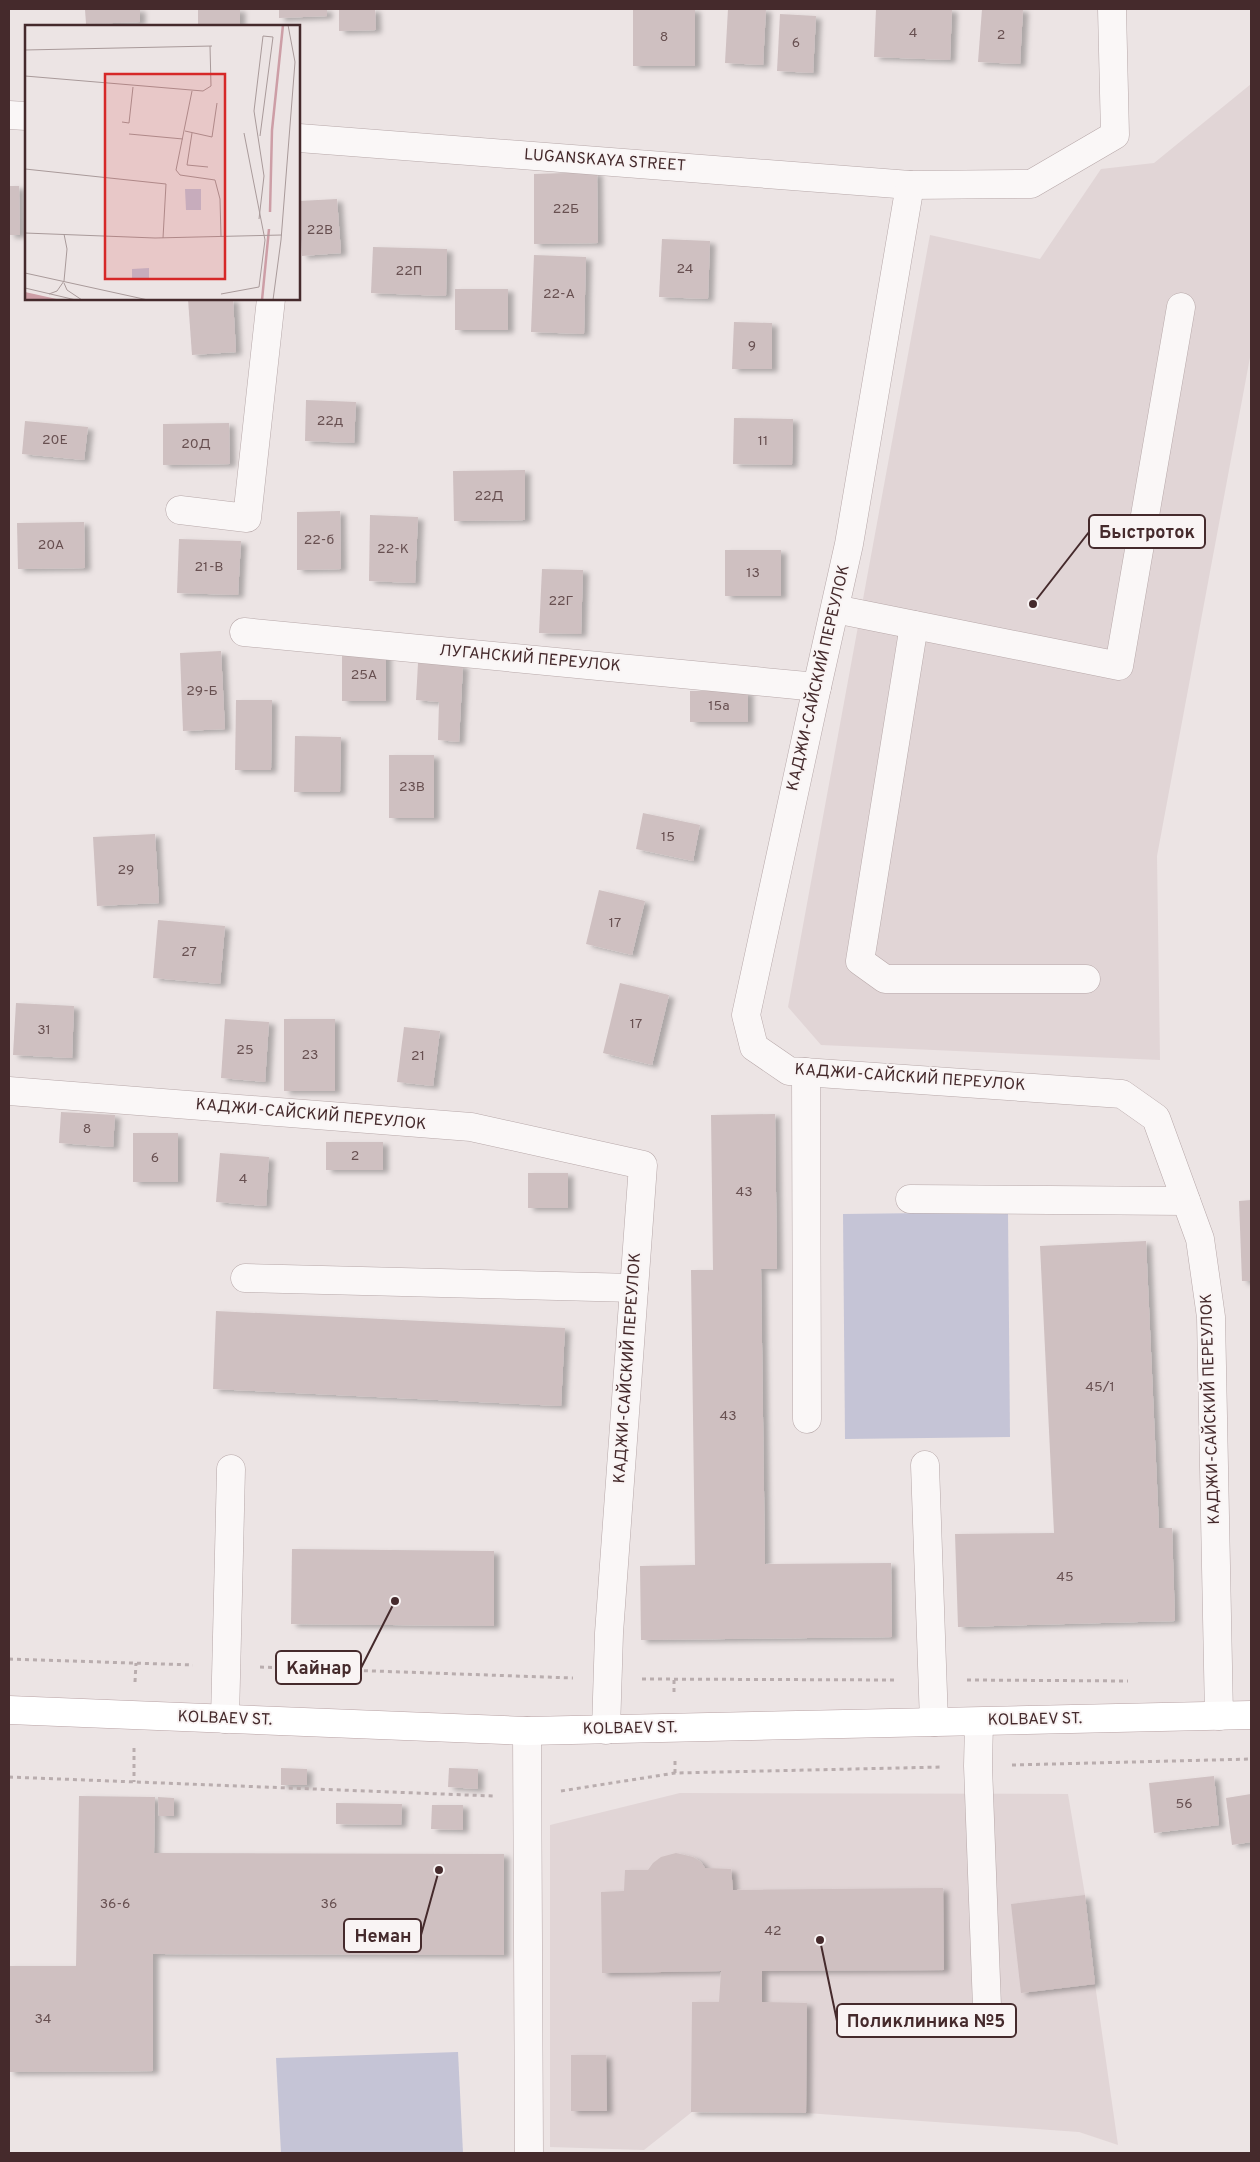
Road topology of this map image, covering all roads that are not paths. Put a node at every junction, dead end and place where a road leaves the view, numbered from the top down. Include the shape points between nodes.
1 (1112, 9) edge
2 (9, 115) edge
3 (25, 116) edge
4 (300, 138) edge
5 (910, 184) junction
6 (271, 300) edge
7 (1181, 307) dead end
8 (180, 510) dead end
9 (834, 609) junction
10 (914, 625) junction
11 (244, 632) dead end
12 (816, 687) junction
13 (1086, 979) dead end
14 (806, 1072) junction
15 (9, 1091) edge
16 (910, 1199) dead end
17 (1186, 1201) junction
18 (245, 1278) dead end
19 (634, 1288) junction
20 (807, 1419) dead end
21 (925, 1465) dead end
22 (231, 1468) dead end
23 (9, 1710) edge
24 (1251, 1715) edge
25 (1219, 1716) junction
26 (224, 1719) junction
27 (934, 1722) junction
28 (979, 1722) junction
29 (606, 1730) junction
30 (527, 1731) junction
31 (986, 2007) dead end
32 (529, 2153) edge

1 - 5 street, LUGANSKAYA STREET via 1115,135 1031,184
2 - 3 street
4 - 5 street, LUGANSKAYA STREET
5 - 9 street, КАДЖИ-САЙСКИЙ ПЕРЕУЛОК via 849,544
6 - 8 street via 247,518
7 - 10 street via 1119,666
9 - 10 street
9 - 12 street, КАДЖИ-САЙСКИЙ ПЕРЕУЛОК
10 - 13 street via 860,961 885,979
11 - 12 street, ЛУГАНСКИЙ ПЕРЕУЛОК
12 - 14 street, КАДЖИ-САЙСКИЙ ПЕРЕУЛОК via 746,1014 754,1047 789,1071
14 - 17 street, КАДЖИ-САЙСКИЙ ПЕРЕУЛОК via 1122,1094 1156,1118
14 - 20 street
15 - 19 street, КАДЖИ-САЙСКИЙ ПЕРЕУЛОК via 471,1127 643,1165
16 - 17 street
17 - 25 street, КАДЖИ-САЙСКИЙ ПЕРЕУЛОК via 1200,1239 1210,1317
18 - 19 street
19 - 29 street, КАДЖИ-САЙСКИЙ ПЕРЕУЛОК via 609,1633
21 - 27 street
22 - 26 street
23 - 26 main road, KOLBAEV ST.
24 - 25 main road, KOLBAEV ST.
25 - 28 main road, KOLBAEV ST.
26 - 30 main road, KOLBAEV ST.
27 - 28 main road, KOLBAEV ST.
27 - 29 main road, KOLBAEV ST.
28 - 31 street
29 - 30 main road, KOLBAEV ST.
30 - 32 street

